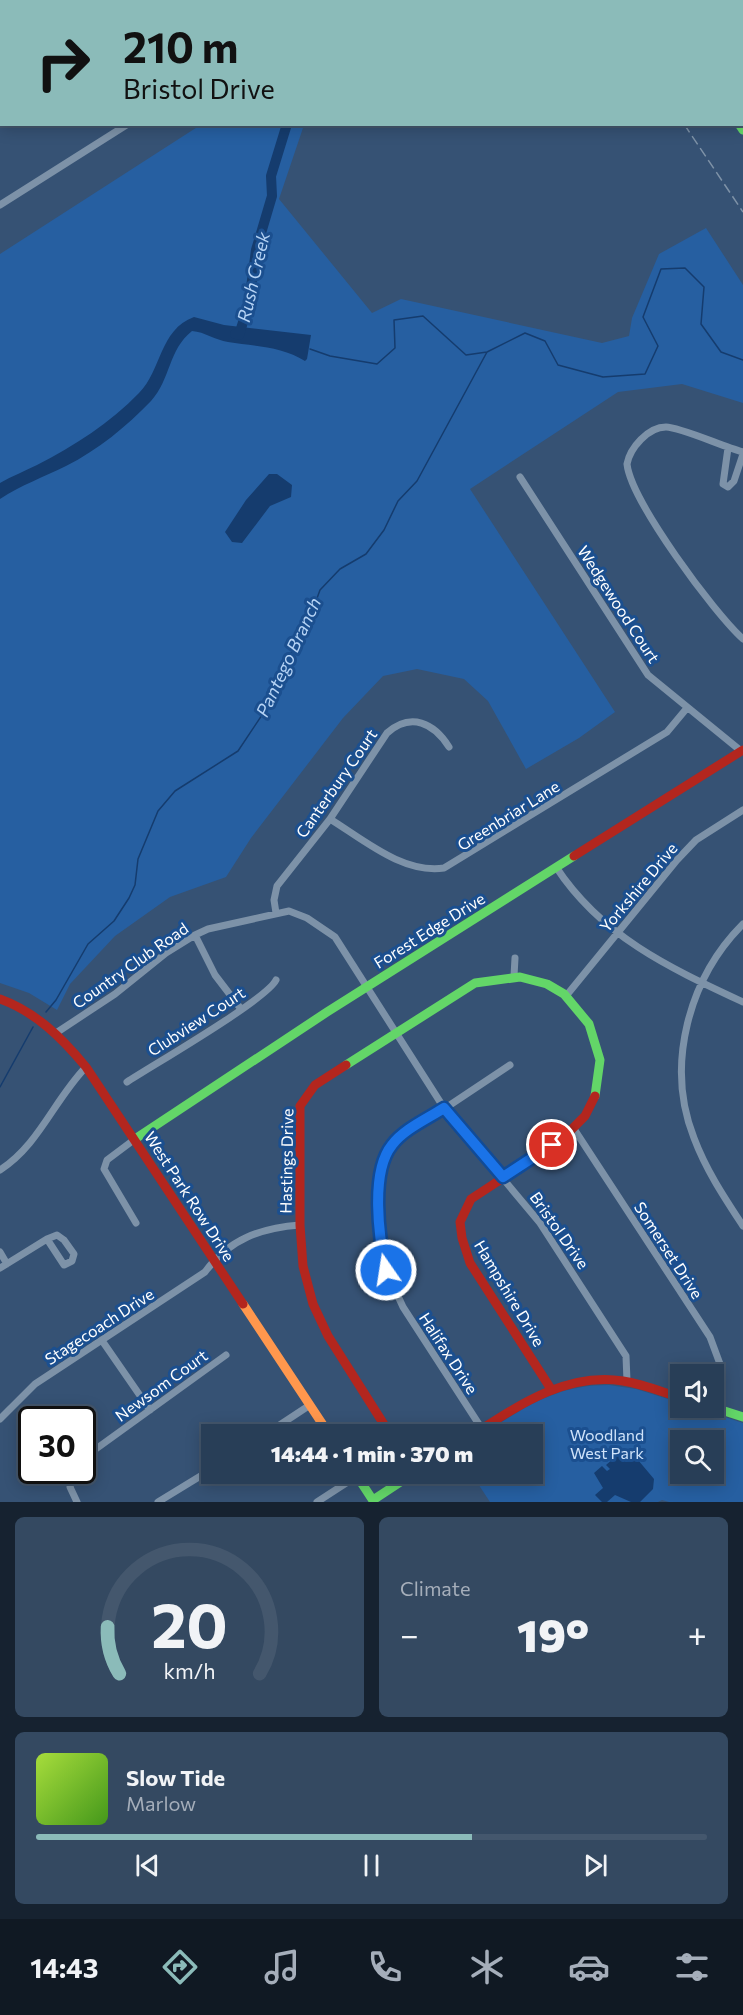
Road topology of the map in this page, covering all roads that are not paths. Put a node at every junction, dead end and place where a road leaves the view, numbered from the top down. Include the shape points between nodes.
1 (125, 126) edge
2 (0, 205) edge
3 (728, 448) junction
4 (743, 453) edge
5 (520, 477) dead end
6 (743, 639) edge
7 (687, 708) junction
8 (449, 747) dead end
9 (742, 751) edge
10 (743, 810) edge
11 (330, 819) junction
12 (556, 867) junction
13 (276, 913) junction
14 (743, 924) edge
15 (618, 933) junction
16 (195, 935) junction
17 (515, 958) dead end
18 (514, 976) junction
19 (276, 980) dead end
20 (701, 983) junction
21 (366, 988) junction
22 (566, 996) junction
23 (0, 999) edge
24 (743, 1002) edge
25 (241, 1009) junction
26 (56, 1033) junction
27 (395, 1033) junction
28 (510, 1065) dead end
29 (86, 1067) junction
30 (127, 1082) dead end
31 (444, 1108) junction
32 (574, 1129) junction
33 (135, 1139) junction
34 (0, 1170) edge
35 (503, 1177) junction
36 (136, 1223) dead end
37 (300, 1225) junction
38 (743, 1226) edge
39 (47, 1239) dead end
40 (0, 1252) edge
41 (214, 1260) junction
42 (8, 1264) junction
43 (0, 1268) edge
44 (103, 1342) junction
45 (226, 1355) dead end
46 (720, 1364) edge
47 (627, 1381) junction
48 (551, 1389) junction
49 (670, 1395) edge
50 (310, 1405) junction
51 (150, 1410) junction
52 (724, 1411) edge
53 (743, 1417) edge
54 (0, 1419) edge
55 (281, 1424) edge
56 (322, 1424) edge
57 (384, 1424) edge
58 (474, 1424) edge
59 (490, 1424) edge
60 (96, 1449) edge
61 (201, 1476) edge
62 (71, 1484) edge
63 (343, 1484) edge
64 (362, 1484) edge
65 (398, 1484) edge
66 (374, 1501) edge
67 (77, 1502) edge
68 (158, 1502) edge
69 (317, 1502) edge

1 - 2 street
3 - 4 street
3 - 4 street via 722,479 728,487 734,482
3 - 6 street via 667,427 639,441 628,460 628,472 633,488 714,611
5 - 7 street, Wedgewood Court via 638,662 658,685
7 - 9 street, Wedgewood Court
7 - 11 street, Greenbriar Lane via 667,732 444,868 417,867 401,861
8 - 11 street, Canterbury Court via 427,723 411,721 391,730
9 - 12 street, Forest Edge Drive
10 - 15 street, Yorkshire Drive via 696,840
11 - 13 street, Canterbury Court via 277,886
12 - 15 street via 581,901
12 - 21 street, Forest Edge Drive
13 - 16 street, Country Club Road
13 - 21 street, Country Club Road via 295,912 335,937
14 - 20 street via 728,938
15 - 20 street via 650,957
15 - 22 street, Yorkshire Drive
16 - 25 street via 215,975
16 - 26 street, Country Club Road
17 - 18 street
18 - 22 street, Hastings Drive via 546,983
18 - 27 street, Hastings Drive via 475,983
19 - 25 street, Clubview Court
20 - 24 street
20 - 38 street via 686,1022 681,1064 687,1116 709,1173
21 - 27 street, Bristol Drive
21 - 33 street, Forest Edge Drive
22 - 32 street, Hampshire Drive via 587,1018 599,1052 599,1077 593,1101
23 - 26 street, West Park Row Drive
25 - 30 street, Clubview Court
26 - 29 street, West Park Row Drive
27 - 31 street, Bristol Drive
27 - 37 street, Hastings Drive via 315,1085 302,1099
28 - 31 street, Halifax Drive
29 - 33 street, West Park Row Drive
29 - 34 street via 32,1142
31 - 35 street, Bristol Drive
31 - 58 street, Halifax Drive via 403,1135 384,1156 380,1173 380,1241 386,1270 403,1308
32 - 35 street, Hampshire Drive
32 - 46 street, Somerset Drive via 710,1337
33 - 36 street via 107,1160 104,1169
33 - 41 street, West Park Row Drive
35 - 47 street, Bristol Drive via 540,1222 617,1341 626,1356
35 - 48 street, Hampshire Drive via 464,1207 459,1220 461,1242 470,1263
37 - 41 street, Stagecoach Drive via 258,1231
37 - 57 street, Hastings Drive via 303,1266 313,1304 328,1336
39 - 42 street
40 - 42 street
41 - 44 street, Stagecoach Drive via 205,1272
41 - 50 street, West Park Row Drive
42 - 43 street
44 - 51 street
44 - 54 street, Stagecoach Drive via 34,1384
45 - 51 street, Newsom Court
47 - 48 street via 578,1381
47 - 49 street
48 - 59 street
50 - 55 street
50 - 56 street, West Park Row Drive
51 - 60 street, Newsom Court
52 - 53 street
61 - 68 street
62 - 67 street
63 - 69 street
64 - 66 street
65 - 66 street

